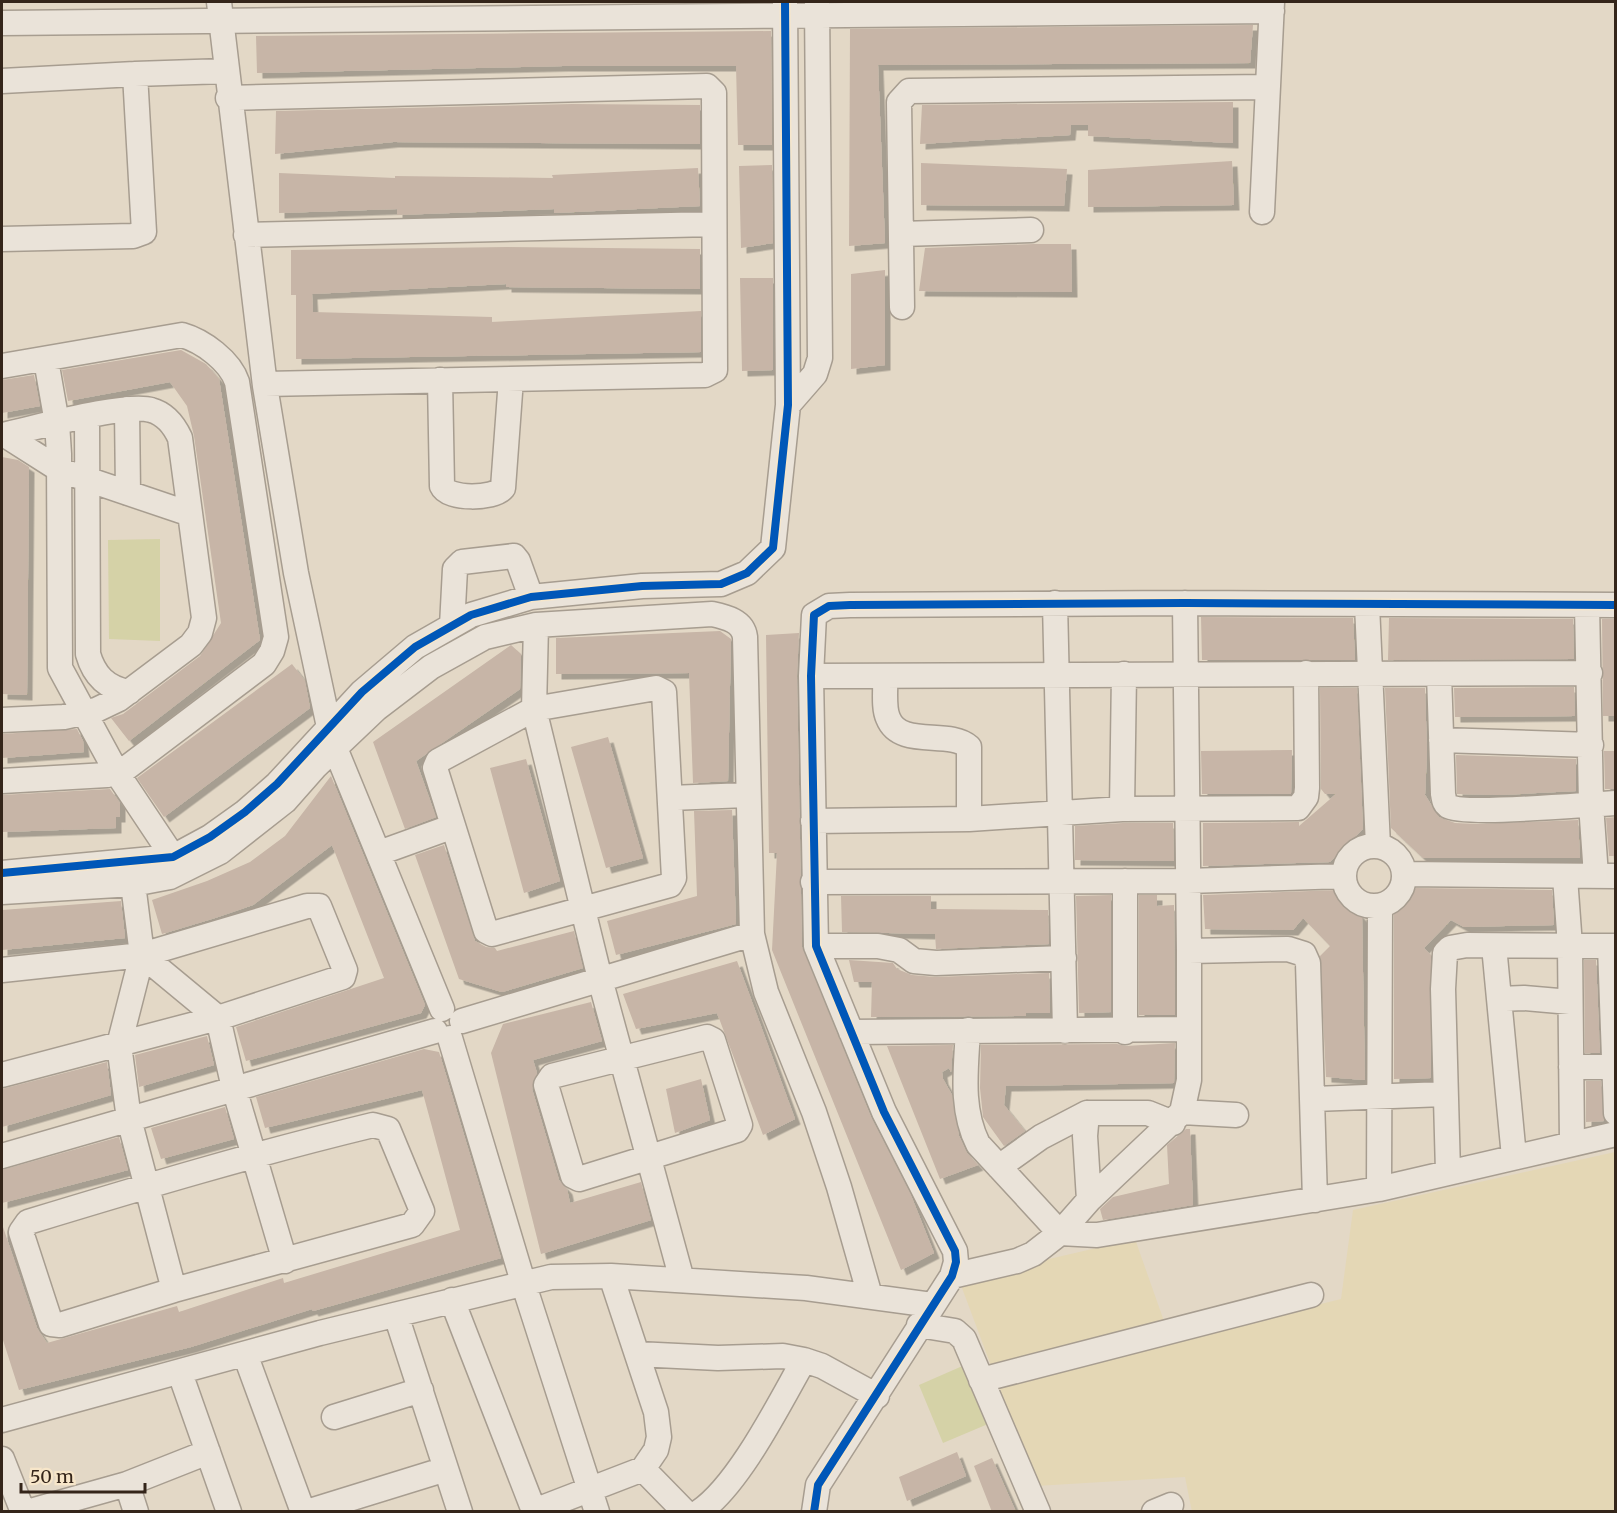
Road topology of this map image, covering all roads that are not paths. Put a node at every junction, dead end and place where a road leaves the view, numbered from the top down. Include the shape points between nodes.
1 (1272, 6) edge
2 (817, 8) edge
3 (785, 9) edge
4 (219, 12) edge
5 (2, 23) edge
6 (225, 70) junction
7 (135, 74) junction
8 (2, 81) edge
9 (1268, 87) junction
10 (228, 98) junction
11 (1262, 212) dead end
12 (714, 224) junction
13 (1031, 230) dead end
14 (901, 234) junction
15 (246, 235) junction
16 (2, 239) edge
17 (902, 307) dead end
18 (46, 360) junction
19 (2, 366) edge
20 (511, 379) junction
21 (440, 380) junction
22 (265, 384) junction
23 (788, 405) junction
24 (127, 409) junction
25 (87, 417) junction
26 (57, 423) junction
27 (3, 435) edge
28 (60, 470) junction
29 (87, 479) junction
30 (128, 493) junction
31 (190, 514) junction
32 (531, 597) junction
33 (1055, 603) junction
34 (1185, 603) junction
35 (1587, 605) junction
36 (1616, 605) edge
37 (1367, 606) junction
38 (536, 625) junction
39 (452, 626) junction
40 (60, 668) junction
41 (1590, 673) junction
42 (1124, 674) junction
43 (1184, 674) junction
44 (1306, 674) junction
45 (1370, 674) junction
46 (1439, 674) junction
47 (1056, 675) junction
48 (811, 676) junction
49 (885, 676) junction
50 (129, 692) junction
51 (534, 709) junction
52 (84, 714) junction
53 (54, 718) junction
54 (2, 720) edge
55 (332, 738) junction
56 (1441, 740) junction
57 (1591, 745) junction
58 (117, 773) junction
59 (2, 781) edge
60 (747, 795) junction
61 (670, 798) junction
62 (1616, 803) edge
63 (1591, 804) junction
64 (1188, 808) junction
65 (1122, 809) junction
66 (1060, 811) junction
67 (969, 819) junction
68 (813, 821) junction
69 (451, 827) junction
70 (1378, 846) junction
71 (379, 853) junction
72 (172, 857) junction
73 (2, 873) edge
74 (1404, 874) junction
75 (1344, 876) junction
76 (1606, 876) edge
77 (1565, 877) junction
78 (1060, 880) junction
79 (1125, 881) junction
80 (1188, 881) junction
81 (813, 882) junction
82 (133, 884) junction
83 (2, 892) edge
84 (1380, 906) junction
85 (584, 911) junction
86 (752, 934) junction
87 (816, 946) junction
88 (1494, 946) junction
89 (1570, 946) junction
90 (1613, 946) edge
91 (1190, 951) junction
92 (142, 955) junction
93 (1064, 958) junction
94 (2, 969) edge
95 (600, 980) junction
96 (1499, 999) junction
97 (1569, 1002) junction
98 (218, 1018) junction
99 (447, 1024) junction
100 (1189, 1029) junction
101 (968, 1030) junction
102 (1065, 1031) junction
103 (850, 1032) junction
104 (1125, 1032) junction
105 (119, 1045) junction
106 (622, 1058) junction
107 (1571, 1067) junction
108 (1614, 1067) junction
109 (2, 1075) edge
110 (234, 1088) junction
111 (1444, 1094) junction
112 (1379, 1098) junction
113 (1314, 1099) junction
114 (1087, 1113) junction
115 (1616, 1113) edge
116 (1236, 1115) dead end
117 (1178, 1118) junction
118 (129, 1119) junction
119 (1616, 1134) edge
120 (1572, 1144) junction
121 (254, 1154) junction
122 (2, 1156) edge
123 (1514, 1157) junction
124 (650, 1159) junction
125 (999, 1167) junction
126 (1448, 1172) junction
127 (147, 1186) junction
128 (1379, 1189) junction
129 (1089, 1200) junction
130 (1315, 1200) junction
131 (1060, 1233) junction
132 (285, 1261) junction
133 (611, 1276) junction
134 (952, 1276) junction
135 (682, 1280) junction
136 (524, 1282) junction
137 (174, 1290) junction
138 (1311, 1295) dead end
139 (870, 1296) junction
140 (452, 1300) junction
141 (932, 1305) junction
142 (396, 1315) junction
143 (919, 1325) junction
144 (245, 1354) junction
145 (637, 1354) junction
146 (804, 1360) junction
147 (180, 1373) junction
148 (981, 1380) junction
149 (421, 1390) junction
150 (877, 1396) junction
151 (334, 1417) dead end
152 (2, 1420) edge
153 (208, 1452) junction
154 (2, 1462) edge
155 (446, 1469) junction
156 (643, 1469) junction
157 (127, 1484) junction
158 (590, 1489) junction
159 (534, 1511) edge
160 (25, 1512) edge
161 (136, 1512) edge
162 (229, 1512) edge
163 (305, 1512) edge
164 (460, 1512) edge
165 (597, 1512) edge
166 (686, 1512) edge
167 (699, 1512) edge
168 (814, 1512) edge
169 (1038, 1512) edge

1 - 2 street
1 - 9 street
2 - 3 street
2 - 23 street via 820,358 815,374
3 - 4 street
3 - 23 street
4 - 5 street
4 - 6 street
6 - 7 street
6 - 10 street
7 - 8 street
7 - 16 street via 144,232 133,236
9 - 11 street
9 - 14 street via 909,91 899,102
10 - 12 street via 707,86 714,93
10 - 15 street
12 - 15 street
12 - 20 street via 715,370 705,375
13 - 14 street
14 - 17 street
15 - 22 street
18 - 19 street
18 - 26 street
18 - 58 street via 182,335 224,362 237,382 275,621 272,651 253,674
20 - 21 street
20 - 21 street via 502,488 496,494 482,495 448,494 442,486
21 - 22 street
22 - 55 street via 296,573
23 - 32 street via 773,548 747,573 721,584 642,585
24 - 25 street
24 - 30 street
24 - 31 street via 153,410 174,426 180,438
25 - 26 street
25 - 29 street
26 - 27 street
26 - 28 street
27 - 28 street
28 - 29 street
28 - 40 street
29 - 30 street
29 - 50 street via 88,654 102,680
30 - 31 street
31 - 50 street via 203,626 191,645
32 - 39 street via 471,615
32 - 39 street via 514,556 462,562 455,569
33 - 34 street
33 - 47 street
33 - 48 street via 829,606 814,615 812,622
34 - 37 street
34 - 43 street
35 - 36 street
35 - 37 street
35 - 41 street
37 - 45 street
38 - 51 street
38 - 55 street via 485,637 431,667
38 - 60 street via 712,614 730,618 745,637
39 - 55 street via 416,647 362,692
40 - 52 street
40 - 53 street
41 - 46 street
41 - 57 street
42 - 43 street
42 - 47 street
42 - 65 street
43 - 44 street
43 - 64 street
44 - 45 street
44 - 64 street via 1307,788 1303,805 1288,810
45 - 46 street
45 - 70 street
46 - 56 street
47 - 49 street
47 - 66 street
48 - 49 street
48 - 68 street
49 - 67 street via 888,718 894,726 911,735 952,739 969,747
50 - 52 street
51 - 61 street via 656,688 664,692
51 - 69 street via 438,762 435,768
51 - 85 street
52 - 53 street
52 - 58 street
53 - 54 street
55 - 71 street
55 - 72 street via 245,812
55 - 82 street via 285,801 220,852 170,877
56 - 57 street
56 - 63 street via 1443,794 1449,807 1476,810
57 - 63 street
58 - 59 street
58 - 72 street
60 - 61 street
60 - 86 street
61 - 85 street via 674,878 669,885
62 - 63 street
63 - 76 street
64 - 65 street
64 - 80 street
65 - 66 street
66 - 67 street
66 - 78 street
67 - 68 street
68 - 81 street
69 - 71 street
69 - 85 street via 486,932 492,934
70 - 74 street via 1396,855
70 - 75 street via 1353,854
71 - 99 street
72 - 73 street
74 - 77 street
74 - 84 street via 1399,893
75 - 80 street
75 - 84 street via 1348,892 1357,902
76 - 77 street
77 - 89 street
78 - 79 street
78 - 81 street
78 - 93 street
79 - 80 street
79 - 104 street
80 - 91 street
81 - 87 street
82 - 83 street
82 - 92 street
84 - 112 street
85 - 95 street
86 - 95 street
86 - 139 street via 766,992 840,1187
87 - 93 street via 878,946 899,950 914,962
87 - 103 street
88 - 89 street
88 - 96 street
88 - 111 street via 1456,946 1443,958
89 - 90 street
89 - 97 street
90 - 108 street
91 - 100 street
91 - 113 street via 1288,949 1304,954 1308,963
92 - 94 street
92 - 98 street
92 - 98 street via 307,906 319,906 345,970 343,977
92 - 105 street
93 - 102 street
95 - 99 street
95 - 106 street
96 - 97 street
96 - 123 street
97 - 107 street
98 - 105 street
98 - 110 street
99 - 110 street
99 - 136 street
100 - 104 street
100 - 117 street via 1188,1087
101 - 102 street
101 - 103 street
101 - 125 street via 966,1113 978,1144
102 - 104 street
103 - 134 street via 884,1112 955,1251
105 - 109 street
105 - 118 street
106 - 124 street
106 - 124 street via 552,1076 546,1085 573,1176 579,1179
106 - 124 street via 707,1037 713,1040 740,1125 737,1130
107 - 108 street
107 - 120 street
108 - 115 street
110 - 118 street
110 - 121 street
111 - 112 street
111 - 126 street
112 - 113 street
112 - 128 street
113 - 130 street
114 - 117 street via 1148,1113
114 - 125 street via 1041,1137
114 - 129 street
116 - 117 street
117 - 129 street
118 - 122 street
118 - 127 street
119 - 120 street
120 - 123 street
121 - 127 street
121 - 132 street
121 - 132 street via 373,1125 388,1129 422,1211 412,1225
123 - 126 street
124 - 135 street
125 - 131 street
126 - 128 street
127 - 137 street
127 - 137 street via 28,1222 21,1232 51,1324 60,1325
128 - 130 street
129 - 131 street
130 - 131 street via 1097,1235
131 - 134 street via 1024,1258
132 - 137 street
133 - 135 street
133 - 136 street
133 - 145 street
134 - 141 street
135 - 139 street
136 - 140 street
136 - 158 street
138 - 148 street
139 - 141 street
140 - 142 street
140 - 159 street
141 - 143 street
142 - 144 street
142 - 149 street
143 - 148 street via 960,1334
143 - 150 street
144 - 147 street
144 - 163 street
145 - 146 street via 783,1356
145 - 156 street via 656,1412 659,1437 656,1450
146 - 150 street
146 - 167 street via 725,1488
147 - 152 street
147 - 153 street
148 - 169 street
149 - 151 street
149 - 155 street
150 - 168 street via 818,1485
153 - 157 street
153 - 162 street
154 - 160 street
155 - 163 street
155 - 164 street
156 - 158 street
156 - 166 street
157 - 160 street
157 - 161 street
158 - 159 street
158 - 165 street

